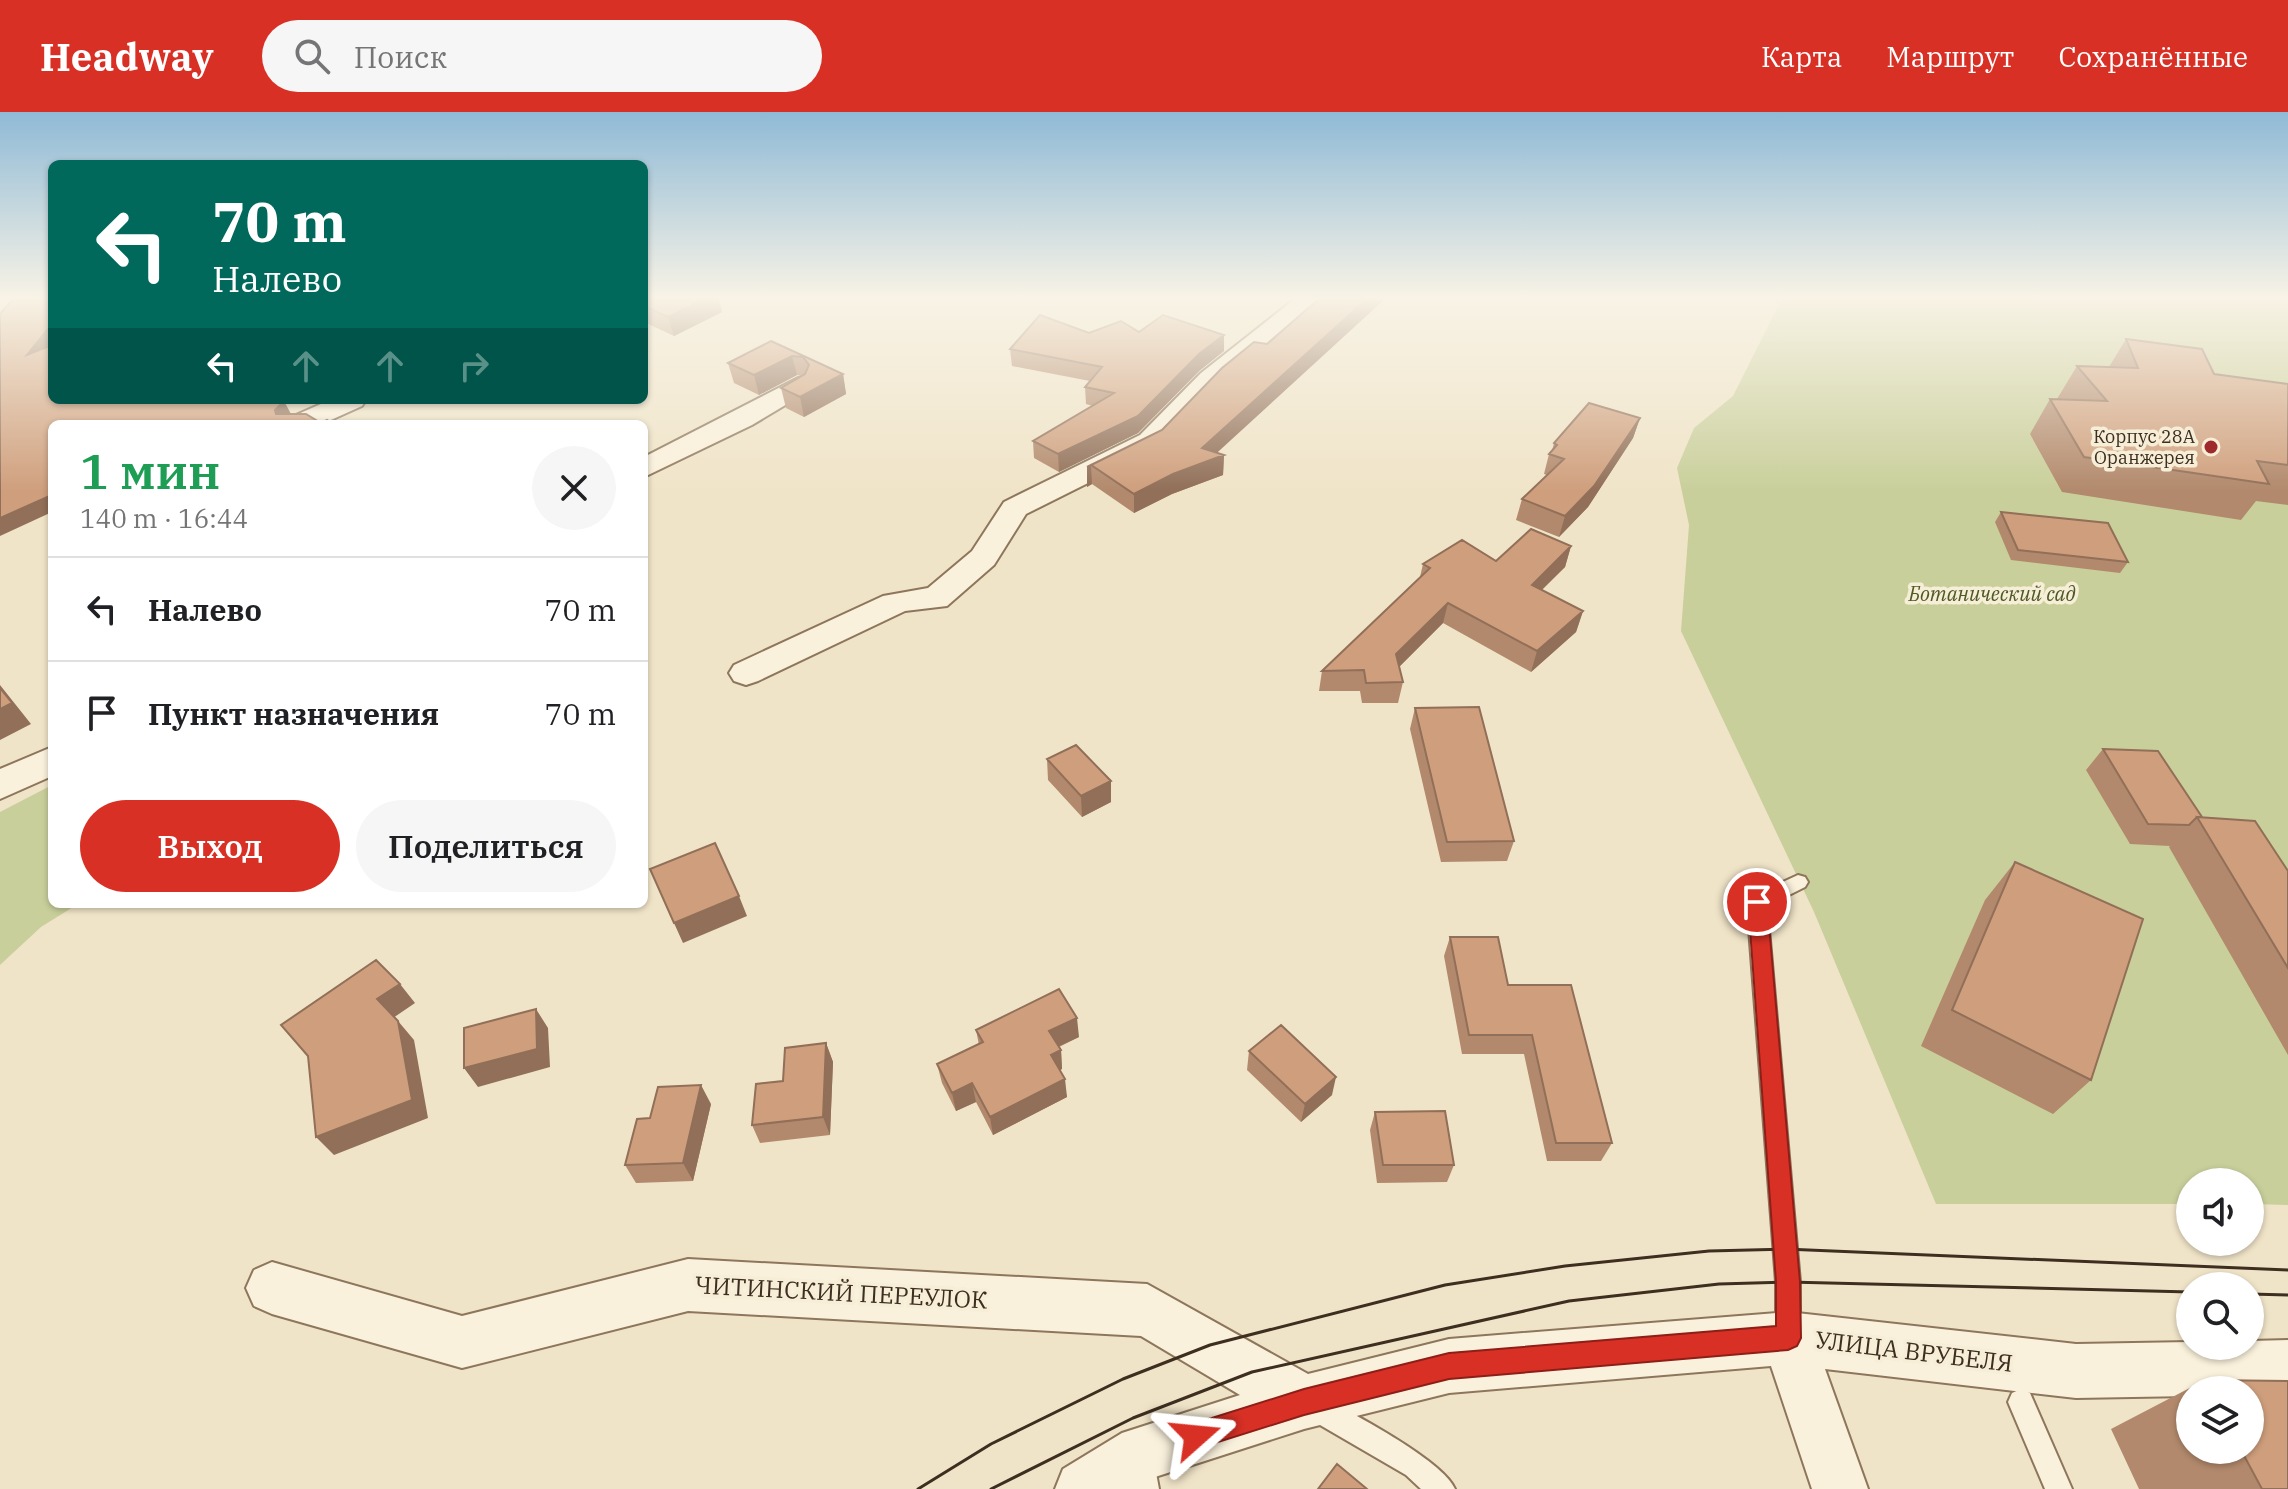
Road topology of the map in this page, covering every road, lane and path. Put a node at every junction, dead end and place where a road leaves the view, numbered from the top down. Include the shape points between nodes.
1 (1231, 362) edge
2 (798, 386) edge
3 (343, 404) edge
4 (308, 420) edge
5 (648, 466) edge
6 (746, 673) dead end
7 (48, 762) edge
8 (0, 785) edge
9 (1798, 882) dead end
10 (272, 1288) dead end
11 (1788, 1338) junction
12 (2288, 1367) edge
13 (1304, 1402) junction
14 (2021, 1402) dead end
15 (1144, 1471) edge
16 (1083, 1489) edge
17 (1442, 1489) edge
18 (1840, 1489) edge
19 (2059, 1489) edge

1 - 6 street via 1150,441 1015,508 983,558 935,599 895,603
2 - 5 street
3 - 4 street
7 - 8 street
9 - 11 lane via 1757,902
10 - 13 street, ЧИТИНСКИЙ ПЕРЕУЛОК via 462,1342 688,1285 1147,1310
11 - 12 street, УЛИЦА ВРУБЕЛЯ via 2076,1371
11 - 13 street, УЛИЦА ВРУБЕЛЯ via 1449,1366
11 - 18 street
13 - 15 street, УЛИЦА ВРУБЕЛЯ
13 - 17 lane via 1415,1466
14 - 19 lane
15 - 16 street, УЛИЦА ВРУБЕЛЯ

